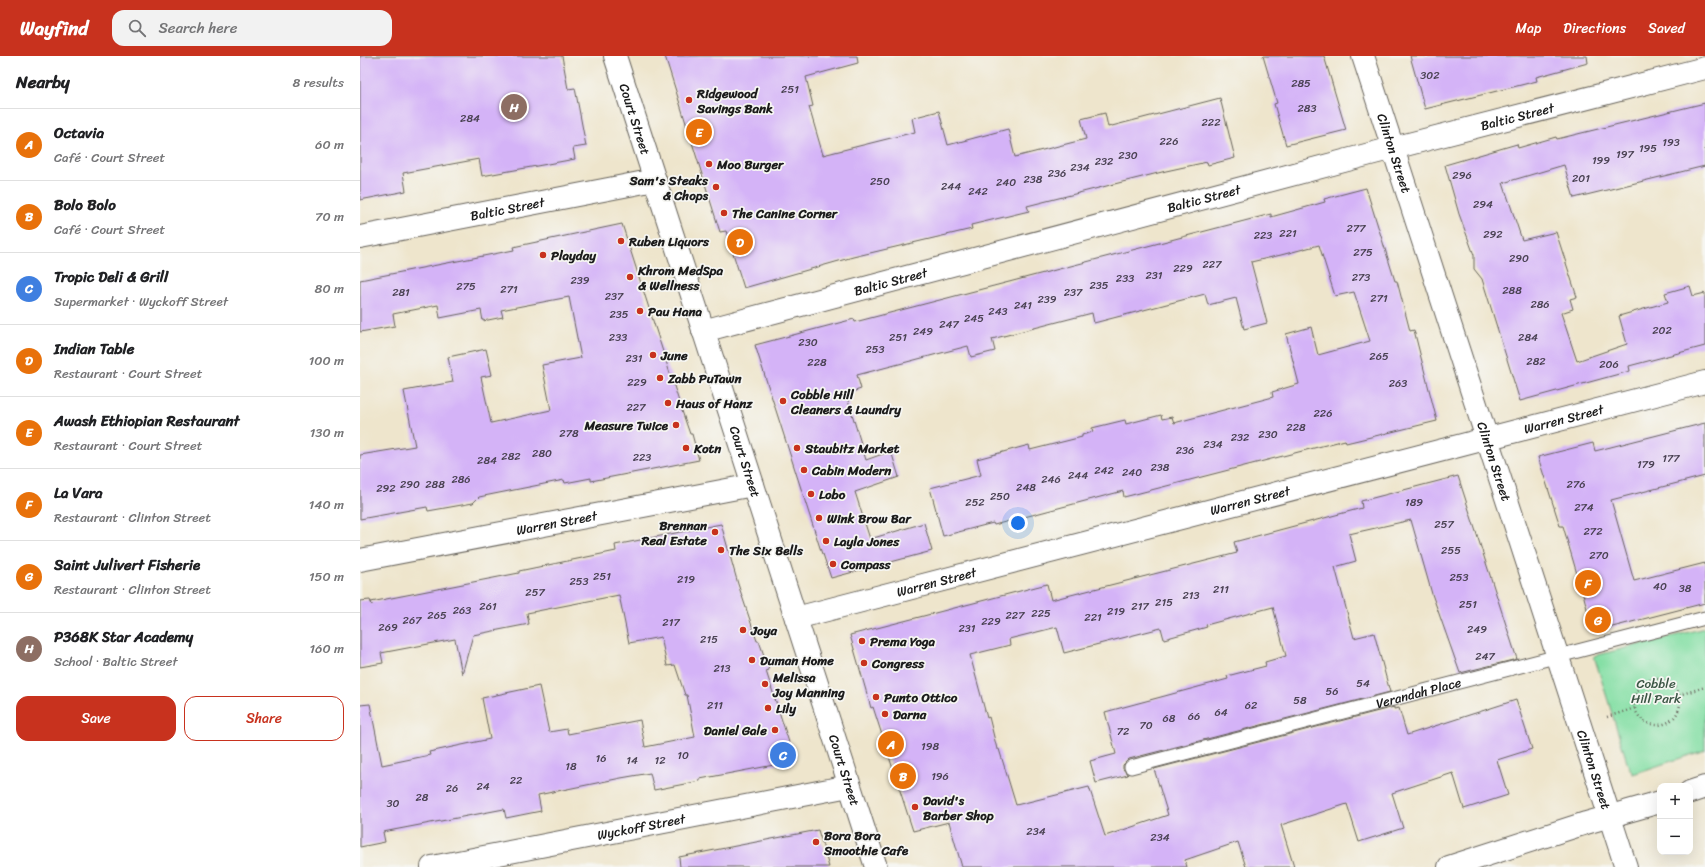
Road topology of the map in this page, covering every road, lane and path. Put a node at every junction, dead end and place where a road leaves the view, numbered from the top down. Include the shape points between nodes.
1 (615, 56) edge
2 (1363, 56) edge
3 (1705, 68) edge
4 (1393, 148) junction
5 (655, 180) junction
6 (360, 237) edge
7 (703, 331) junction
8 (1705, 382) edge
9 (1486, 438) junction
10 (753, 485) junction
11 (360, 560) edge
12 (796, 618) junction
13 (1705, 618) edge
14 (1558, 657) junction
15 (1705, 688) edge
16 (1679, 695) junction
17 (1635, 708) junction
18 (1607, 717) dead end
19 (1131, 767) dead end
20 (849, 786) junction
21 (1705, 787) edge
22 (1693, 791) edge
23 (1657, 803) edge
24 (1610, 817) junction
25 (432, 867) edge
26 (876, 867) edge
27 (1449, 867) edge
28 (1626, 867) edge

1 - 5 street, Court Street
2 - 4 street, Clinton Street
3 - 4 street, Baltic Street
4 - 7 street, Baltic Street
4 - 9 street, Clinton Street
5 - 6 street, Baltic Street
5 - 7 street, Court Street
7 - 10 street, Court Street
8 - 9 street, Warren Street
9 - 12 street, Warren Street
9 - 14 street, Clinton Street
10 - 11 street, Warren Street
10 - 12 street, Court Street
12 - 20 street, Court Street
13 - 14 lane, Verandah Place
14 - 19 lane, Verandah Place
14 - 24 street, Clinton Street
15 - 16 path
16 - 17 path via 1668,682 1651,680 1637,690
16 - 17 path via 1680,704 1677,712 1672,719 1664,723 1646,722 1638,716
17 - 18 path
20 - 25 street, Wyckoff Street
20 - 26 street, Court Street
21 - 22 street
23 - 24 street
24 - 27 street
24 - 28 street, Clinton Street

